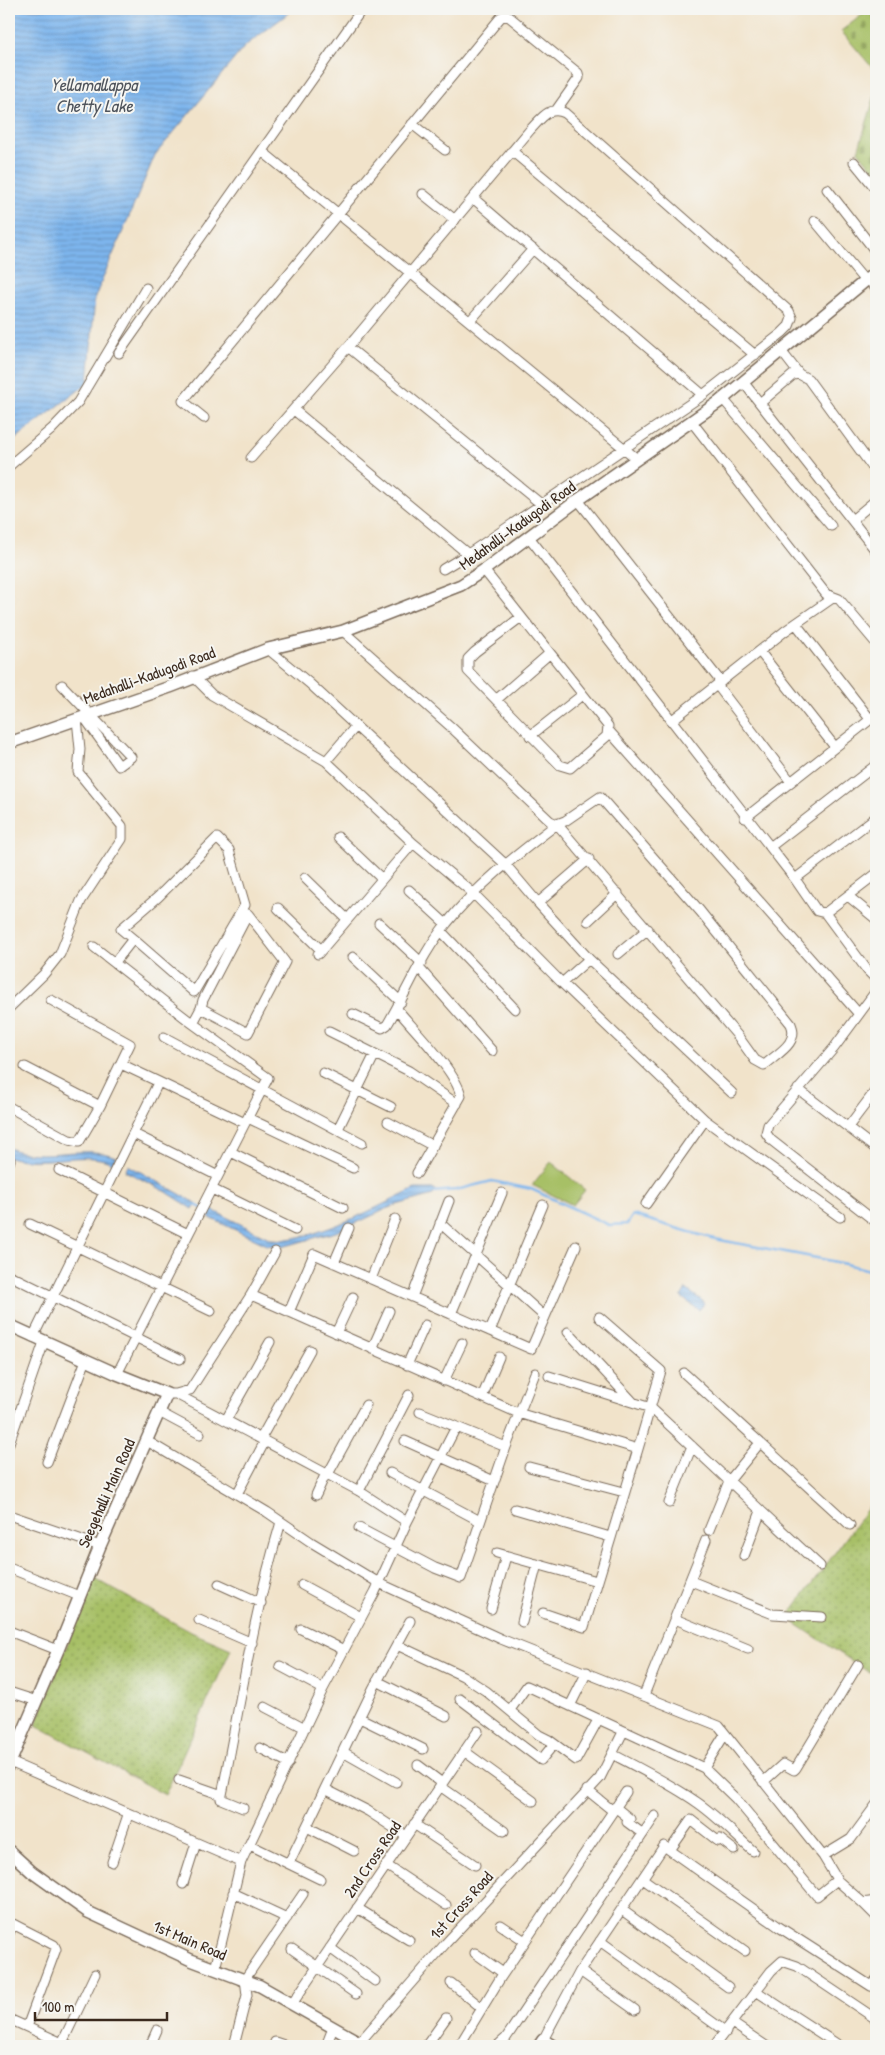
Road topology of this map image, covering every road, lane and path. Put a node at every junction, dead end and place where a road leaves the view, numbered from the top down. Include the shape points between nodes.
1 (362, 9) edge
2 (557, 109) junction
3 (412, 124) junction
4 (445, 150) dead end
5 (512, 151) junction
6 (263, 152) junction
7 (854, 162) dead end
8 (827, 189) dead end
9 (876, 189) edge
10 (423, 194) dead end
11 (473, 198) junction
12 (338, 214) junction
13 (455, 220) junction
14 (815, 222) dead end
15 (533, 249) junction
16 (876, 252) edge
17 (410, 272) junction
18 (870, 277) edge
19 (146, 288) dead end
20 (876, 288) edge
21 (470, 321) junction
22 (348, 347) junction
23 (782, 352) junction
24 (119, 353) dead end
25 (756, 355) junction
26 (799, 374) junction
27 (744, 383) junction
28 (703, 395) junction
29 (723, 399) junction
30 (760, 403) junction
31 (294, 410) junction
32 (204, 418) dead end
33 (692, 422) junction
34 (623, 447) junction
35 (251, 458) dead end
36 (637, 459) junction
37 (9, 466) edge
38 (876, 472) edge
39 (578, 500) junction
40 (876, 500) edge
41 (541, 504) junction
42 (852, 520) junction
43 (831, 526) dead end
44 (529, 537) junction
45 (876, 550) edge
46 (468, 554) junction
47 (443, 569) dead end
48 (484, 570) junction
49 (834, 597) junction
50 (521, 617) junction
51 (796, 624) junction
52 (343, 631) junction
53 (876, 643) edge
54 (268, 649) junction
55 (760, 652) junction
56 (549, 654) junction
57 (193, 676) junction
58 (719, 683) junction
59 (62, 684) dead end
60 (582, 695) junction
61 (496, 700) junction
62 (84, 717) junction
63 (873, 717) edge
64 (671, 722) junction
65 (356, 726) junction
66 (609, 731) junction
67 (530, 736) junction
68 (9, 743) edge
69 (835, 747) junction
70 (326, 762) junction
71 (876, 765) edge
72 (791, 782) junction
73 (876, 817) edge
74 (745, 818) junction
75 (557, 824) junction
76 (338, 838) dead end
77 (413, 843) junction
78 (770, 847) junction
79 (589, 859) junction
80 (505, 864) junction
81 (876, 874) edge
82 (305, 878) dead end
83 (382, 879) junction
84 (795, 879) junction
85 (409, 890) dead end
86 (473, 893) junction
87 (618, 893) junction
88 (848, 896) junction
89 (538, 903) junction
90 (278, 908) dead end
91 (825, 913) junction
92 (347, 919) junction
93 (876, 919) edge
94 (588, 921) dead end
95 (379, 923) dead end
96 (444, 927) junction
97 (648, 929) junction
98 (133, 939) junction
99 (94, 947) dead end
100 (618, 954) dead end
101 (353, 957) dead end
102 (589, 959) junction
103 (115, 962) junction
104 (421, 965) junction
105 (876, 979) edge
106 (562, 983) junction
107 (876, 991) edge
108 (51, 1000) dead end
109 (399, 1006) junction
110 (9, 1008) edge
111 (201, 1008) junction
112 (515, 1009) dead end
113 (353, 1014) dead end
114 (859, 1014) junction
115 (193, 1023) junction
116 (329, 1031) dead end
117 (164, 1037) dead end
118 (492, 1051) dead end
119 (375, 1054) junction
120 (121, 1064) junction
121 (25, 1067) dead end
122 (323, 1073) dead end
123 (158, 1083) junction
124 (798, 1088) junction
125 (263, 1089) junction
126 (357, 1090) junction
127 (876, 1090) edge
128 (732, 1093) dead end
129 (457, 1104) junction
130 (100, 1106) junction
131 (9, 1107) edge
132 (391, 1107) dead end
133 (704, 1120) junction
134 (247, 1121) junction
135 (388, 1122) dead end
136 (848, 1127) junction
137 (338, 1129) junction
138 (134, 1134) junction
139 (362, 1143) dead end
140 (433, 1146) junction
141 (876, 1149) edge
142 (230, 1152) junction
143 (353, 1168) dead end
144 (59, 1170) dead end
145 (417, 1173) dead end
146 (218, 1176) junction
147 (212, 1189) junction
148 (104, 1192) junction
149 (502, 1193) dead end
150 (449, 1201) dead end
151 (646, 1204) dead end
152 (543, 1205) dead end
153 (343, 1208) dead end
154 (840, 1218) dead end
155 (395, 1219) dead end
156 (876, 1222) edge
157 (440, 1223) junction
158 (30, 1224) dead end
159 (349, 1228) dead end
160 (295, 1230) dead end
161 (188, 1234) junction
162 (576, 1246) dead end
163 (78, 1247) junction
164 (276, 1252) dead end
165 (477, 1255) junction
166 (334, 1263) junction
167 (9, 1275) edge
168 (371, 1279) junction
169 (509, 1284) junction
170 (162, 1287) junction
171 (251, 1295) junction
172 (52, 1296) junction
173 (353, 1297) dead end
174 (412, 1297) junction
175 (211, 1310) dead end
176 (389, 1310) dead end
177 (289, 1312) junction
178 (451, 1314) junction
179 (545, 1317) junction
180 (599, 1317) dead end
181 (9, 1325) edge
182 (425, 1325) dead end
183 (490, 1331) junction
184 (568, 1332) dead end
185 (336, 1333) junction
186 (136, 1336) junction
187 (33, 1337) junction
188 (44, 1342) junction
189 (270, 1342) dead end
190 (462, 1343) dead end
191 (372, 1349) junction
192 (310, 1350) dead end
193 (500, 1358) dead end
194 (180, 1359) dead end
195 (86, 1360) junction
196 (407, 1365) junction
197 (535, 1373) dead end
198 (117, 1374) junction
199 (684, 1374) dead end
200 (549, 1376) dead end
201 (444, 1381) junction
202 (172, 1394) junction
203 (409, 1395) dead end
204 (482, 1397) junction
205 (633, 1402) junction
206 (366, 1405) dead end
207 (651, 1408) junction
208 (159, 1412) junction
209 (420, 1412) dead end
210 (518, 1413) junction
211 (226, 1420) junction
212 (456, 1427) junction
213 (200, 1434) dead end
214 (263, 1439) junction
215 (147, 1441) junction
216 (405, 1441) dead end
217 (9, 1443) edge
218 (759, 1444) junction
219 (692, 1446) junction
220 (506, 1447) junction
221 (638, 1449) junction
222 (440, 1458) junction
223 (47, 1462) dead end
224 (529, 1467) dead end
225 (390, 1473) dead end
226 (327, 1474) junction
227 (494, 1481) junction
228 (729, 1481) junction
229 (359, 1491) junction
230 (425, 1492) junction
231 (624, 1492) junction
232 (237, 1494) junction
233 (316, 1495) dead end
234 (669, 1503) dead end
235 (515, 1509) dead end
236 (761, 1511) junction
237 (9, 1517) edge
238 (480, 1521) junction
239 (281, 1522) junction
240 (408, 1522) junction
241 (850, 1525) dead end
242 (359, 1528) dead end
243 (709, 1530) dead end
244 (610, 1537) junction
245 (706, 1540) dead end
246 (100, 1546) junction
247 (396, 1547) junction
248 (744, 1556) dead end
249 (536, 1564) junction
250 (820, 1566) dead end
251 (9, 1568) edge
252 (597, 1581) junction
253 (690, 1581) junction
254 (379, 1583) junction
255 (219, 1584) dead end
256 (302, 1585) dead end
257 (79, 1596) junction
258 (261, 1603) junction
259 (490, 1609) dead end
260 (544, 1613) dead end
261 (361, 1617) junction
262 (822, 1617) dead end
263 (675, 1619) junction
264 (199, 1620) dead end
265 (410, 1621) dead end
266 (522, 1622) dead end
267 (301, 1629) dead end
268 (9, 1631) edge
269 (252, 1642) junction
270 (397, 1646) junction
271 (748, 1649) dead end
272 (58, 1650) junction
273 (344, 1650) junction
274 (858, 1665) dead end
275 (280, 1666) dead end
276 (587, 1672) junction
277 (378, 1681) junction
278 (323, 1689) junction
279 (9, 1692) edge
280 (644, 1695) junction
281 (460, 1699) dead end
282 (36, 1702) junction
283 (570, 1706) junction
284 (265, 1707) dead end
285 (510, 1710) junction
286 (446, 1716) dead end
287 (360, 1718) junction
288 (598, 1720) junction
289 (305, 1728) junction
290 (478, 1731) dead end
291 (623, 1732) junction
292 (725, 1734) junction
293 (554, 1744) junction
294 (260, 1748) dead end
295 (423, 1748) dead end
296 (12, 1749) edge
297 (464, 1751) junction
298 (343, 1752) junction
299 (612, 1754) junction
300 (289, 1763) junction
301 (9, 1764) edge
302 (418, 1765) dead end
303 (704, 1768) junction
304 (179, 1780) dead end
305 (396, 1782) dead end
306 (763, 1782) junction
307 (441, 1784) junction
308 (325, 1789) junction
309 (588, 1790) junction
310 (626, 1792) dead end
311 (220, 1797) dead end
312 (533, 1801) dead end
313 (876, 1805) edge
314 (243, 1808) dead end
315 (614, 1809) junction
316 (128, 1815) junction
317 (655, 1816) dead end
318 (414, 1824) junction
319 (307, 1827) junction
320 (504, 1831) dead end
321 (643, 1834) junction
322 (406, 1836) junction
323 (196, 1843) junction
324 (250, 1845) junction
325 (670, 1850) junction
326 (734, 1850) dead end
327 (9, 1851) edge
328 (354, 1851) dead end
329 (753, 1852) dead end
330 (822, 1856) junction
331 (112, 1862) dead end
332 (241, 1862) junction
333 (289, 1863) junction
334 (386, 1865) junction
335 (475, 1865) dead end
336 (320, 1879) dead end
337 (643, 1879) junction
338 (837, 1880) junction
339 (183, 1884) dead end
340 (234, 1893) junction
341 (303, 1894) dead end
342 (876, 1901) edge
343 (863, 1903) junction
344 (446, 1905) dead end
345 (357, 1908) junction
346 (622, 1910) junction
347 (876, 1916) edge
348 (287, 1918) junction
349 (501, 1925) dead end
350 (9, 1933) edge
351 (409, 1940) dead end
352 (525, 1941) junction
353 (600, 1941) junction
354 (330, 1948) junction
355 (292, 1949) dead end
356 (745, 1951) dead end
357 (475, 1953) dead end
358 (317, 1967) junction
359 (215, 1969) junction
360 (580, 1971) junction
361 (95, 1974) dead end
362 (503, 1974) junction
363 (245, 1979) junction
364 (876, 1980) edge
365 (376, 1981) dead end
366 (451, 1983) dead end
367 (728, 1986) dead end
368 (756, 1992) junction
369 (356, 1994) dead end
370 (292, 2004) junction
371 (482, 2008) junction
372 (635, 2010) dead end
373 (446, 2018) dead end
374 (876, 2019) edge
375 (9, 2020) edge
376 (732, 2023) junction
377 (26, 2027) junction
378 (333, 2028) junction
379 (157, 2030) dead end
380 (726, 2032) junction
381 (276, 2042) dead end
382 (363, 2044) edge
383 (545, 2044) edge
384 (66, 2045) edge
385 (150, 2046) edge
386 (234, 2046) edge
387 (287, 2046) edge
388 (326, 2046) edge
389 (426, 2046) edge
390 (459, 2046) edge
391 (497, 2046) edge
392 (714, 2046) edge
393 (766, 2046) edge
394 (840, 2046) edge

1 - 6 street
2 - 3 street via 579,78 578,73 504,15
2 - 5 street via 550,110
2 - 25 street via 789,311 792,318 789,326
3 - 4 street
3 - 12 street
5 - 11 street
5 - 25 street
6 - 12 street
6 - 24 street
7 - 9 street
8 - 16 street
10 - 13 street
11 - 13 street
11 - 15 street
12 - 17 street
12 - 32 street via 184,401
13 - 17 street
14 - 18 street
15 - 21 street
15 - 28 street
17 - 21 street
17 - 22 street
18 - 20 street
18 - 23 street, Medahalli-Kadugodi Road
19 - 37 street via 78,402
21 - 34 street
22 - 31 street
22 - 41 street
23 - 26 street
23 - 27 street, Medahalli-Kadugodi Road
25 - 28 street
26 - 30 street via 793,375
26 - 38 street via 808,380
27 - 29 street, Medahalli-Kadugodi Road
27 - 30 street
28 - 34 street
29 - 33 street, Medahalli-Kadugodi Road
29 - 43 street
30 - 42 street
31 - 35 street
31 - 46 street
33 - 36 street, Medahalli-Kadugodi Road
33 - 49 street via 826,594
34 - 36 street
34 - 41 street
36 - 39 street, Medahalli-Kadugodi Road
39 - 44 street, Medahalli-Kadugodi Road
39 - 58 street
40 - 42 street
41 - 46 street
42 - 45 street
44 - 48 street, Medahalli-Kadugodi Road
44 - 64 street
46 - 47 street
48 - 50 street
48 - 52 street, Medahalli-Kadugodi Road via 461,584
49 - 51 street
49 - 53 street
50 - 56 street
50 - 61 street via 468,659 468,670
51 - 55 street
51 - 63 street
52 - 54 street, Medahalli-Kadugodi Road
52 - 75 street
54 - 57 street, Medahalli-Kadugodi Road
54 - 65 street
55 - 58 street
55 - 69 street
56 - 60 street
56 - 61 street
57 - 62 street, Medahalli-Kadugodi Road
57 - 70 street via 212,695
58 - 64 street
58 - 72 street
59 - 62 street
60 - 66 street
60 - 67 street
61 - 67 street
62 - 62 street via 119,766 131,757
62 - 68 street, Medahalli-Kadugodi Road
62 - 110 street via 78,772 122,826 122,839 81,901 60,954
63 - 69 street
64 - 74 street
65 - 70 street
65 - 80 street
66 - 67 street via 570,768 560,765
66 - 114 street
69 - 72 street
70 - 77 street
71 - 78 street
72 - 74 street
73 - 84 street
74 - 78 street
75 - 79 street
75 - 80 street
75 - 97 street via 600,797 700,910 791,1024 793,1040 764,1065 755,1060
76 - 83 street
77 - 83 street
77 - 86 street
78 - 84 street
79 - 87 street
79 - 89 street
80 - 86 street
80 - 89 street
81 - 88 street
82 - 92 street
83 - 92 street
84 - 91 street via 817,911
85 - 96 street
86 - 96 street
86 - 106 street
87 - 94 street
87 - 97 street
88 - 91 street
88 - 93 street
89 - 102 street
90 - 92 street via 319,952
91 - 105 street
95 - 104 street
96 - 104 street
96 - 112 street
97 - 100 street
98 - 98 street via 121,928 158,897 217,838 229,850 245,905 194,992
98 - 103 street
99 - 103 street
101 - 109 street
102 - 106 street
102 - 128 street
103 - 115 street
104 - 109 street
104 - 118 street
106 - 133 street
107 - 114 street
108 - 120 street via 130,1044
109 - 113 street via 382,1028
109 - 129 street via 460,1088
111 - 111 street via 248,1033 285,962 248,914
111 - 115 street
114 - 124 street
115 - 125 street via 268,1078
116 - 119 street
117 - 125 street
119 - 126 street
119 - 129 street via 410,1071
120 - 123 street
120 - 130 street
121 - 130 street
122 - 126 street
123 - 134 street
123 - 138 street
124 - 136 street
124 - 156 street via 768,1125 766,1133 786,1153
125 - 134 street
125 - 137 street
126 - 132 street
126 - 137 street
127 - 136 street
129 - 140 street
130 - 131 street via 79,1142 69,1140
133 - 151 street
133 - 154 street
134 - 142 street
134 - 143 street
135 - 140 street
136 - 141 street
137 - 139 street
138 - 146 street
138 - 148 street
140 - 145 street
142 - 146 street
142 - 153 street
144 - 148 street
146 - 147 street
147 - 160 street
147 - 161 street
148 - 161 street
148 - 163 street
149 - 165 street
150 - 157 street
152 - 169 street
155 - 168 street
157 - 165 street
157 - 174 street
158 - 163 street
159 - 166 street
161 - 170 street
162 - 179 street
163 - 170 street
163 - 172 street
164 - 171 street
165 - 169 street
165 - 178 street
166 - 168 street
166 - 177 street via 314,1254
167 - 172 street
168 - 174 street
169 - 179 street
169 - 183 street
170 - 175 street
170 - 186 street
171 - 177 street
171 - 202 street via 190,1390
172 - 186 street
172 - 187 street
173 - 185 street
174 - 178 street
176 - 191 street
177 - 185 street
178 - 183 street
179 - 183 street via 531,1349
180 - 207 street via 661,1372
181 - 187 street
182 - 196 street
184 - 205 street
185 - 191 street
186 - 194 street
186 - 198 street
187 - 188 street
188 - 195 street
188 - 217 street
189 - 211 street
190 - 201 street
191 - 196 street
192 - 214 street
193 - 204 street
195 - 198 street
195 - 223 street
196 - 201 street
197 - 210 street
198 - 202 street
199 - 218 street
200 - 205 street
201 - 204 street
202 - 208 street, Seegehalli Main Road
202 - 211 street
203 - 229 street
204 - 210 street
205 - 207 street
206 - 226 street
207 - 219 street
207 - 221 street
208 - 213 street
208 - 215 street, Seegehalli Main Road
209 - 212 street
210 - 220 street
210 - 221 street
211 - 214 street
212 - 220 street
212 - 222 street
214 - 226 street
214 - 232 street
215 - 232 street
215 - 246 street, Seegehalli Main Road
216 - 222 street
218 - 228 street
218 - 241 street
219 - 228 street
219 - 234 street
220 - 227 street
221 - 231 street
222 - 227 street
222 - 230 street
224 - 231 street
225 - 230 street
226 - 229 street
226 - 233 street
227 - 238 street
228 - 236 street
228 - 243 street
229 - 240 street
230 - 238 street
230 - 240 street
231 - 244 street
232 - 239 street
235 - 244 street
236 - 248 street
236 - 250 street
237 - 246 street
238 - 247 street via 462,1578
239 - 254 street
239 - 258 street
240 - 247 street
242 - 247 street
244 - 252 street
245 - 253 street
246 - 257 street, Seegehalli Main Road
247 - 254 street
249 - 252 street
249 - 259 street via 502,1554
249 - 266 street
251 - 257 street
252 - 260 street via 584,1627
253 - 262 street via 773,1614
253 - 263 street
254 - 261 street
254 - 276 street via 501,1639
255 - 258 street
256 - 261 street
257 - 272 street, Seegehalli Main Road
258 - 269 street
261 - 273 street
263 - 271 street
263 - 280 street
264 - 269 street
265 - 270 street
267 - 273 street
268 - 272 street
269 - 304 street via 222,1795
270 - 277 street
270 - 285 street via 463,1676
272 - 282 street, Seegehalli Main Road
273 - 278 street
274 - 306 street via 796,1768 794,1770 784,1764
275 - 278 street
276 - 280 street
276 - 283 street
277 - 286 street
277 - 287 street
278 - 289 street
279 - 282 street
280 - 292 street via 718,1726
281 - 293 street via 541,1760
282 - 296 street, Seegehalli Main Road
283 - 285 street via 526,1686
283 - 288 street
284 - 289 street
285 - 293 street via 538,1735
287 - 295 street
287 - 298 street
288 - 291 street
288 - 293 street via 576,1760
289 - 300 street
290 - 297 street, 2nd Cross Road
291 - 299 street, 1st Cross Road
291 - 303 street
292 - 303 street
292 - 306 street
294 - 300 street
296 - 301 street, Seegehalli Main Road
297 - 307 street, 2nd Cross Road
297 - 312 street
298 - 305 street
298 - 308 street
299 - 309 street, 1st Cross Road via 600,1778
299 - 329 street via 698,1803
300 - 324 street
301 - 316 street
302 - 307 street
303 - 338 street via 736,1799 817,1896
306 - 330 street
307 - 318 street, 2nd Cross Road
307 - 320 street
308 - 319 street
308 - 322 street via 368,1811
309 - 315 street
309 - 382 street, 1st Cross Road via 446,1943
310 - 315 street
311 - 314 street
313 - 330 street via 851,1839
315 - 321 street via 630,1819 627,1822
315 - 352 street
316 - 323 street
316 - 331 street
317 - 321 street
318 - 322 street, 2nd Cross Road
318 - 335 street
319 - 328 street
319 - 333 street
321 - 391 street via 506,2038
322 - 334 street, 2nd Cross Road
323 - 332 street
323 - 339 street
324 - 332 street
324 - 333 street
325 - 326 street via 692,1820 718,1842 720,1839
325 - 337 street via 664,1846
325 - 364 street via 779,1927 871,1986
327 - 359 street, 1st Main Road via 32,1872 88,1912
330 - 338 street
332 - 340 street
333 - 336 street
334 - 344 street
334 - 345 street, 2nd Cross Road
337 - 346 street
337 - 356 street
338 - 343 street
340 - 348 street
340 - 359 street
341 - 348 street
342 - 343 street
343 - 347 street
345 - 351 street
345 - 354 street, 2nd Cross Road
346 - 353 street
346 - 367 street
348 - 363 street
349 - 352 street
350 - 377 street via 13,1924 56,1949
352 - 362 street
353 - 360 street
353 - 380 street
354 - 358 street, 2nd Cross Road
354 - 365 street
355 - 358 street
357 - 362 street
358 - 369 street
358 - 370 street, 2nd Cross Road
359 - 363 street, 1st Main Road
360 - 372 street
360 - 383 street
361 - 384 street
362 - 371 street
363 - 370 street, 1st Main Road
363 - 386 street via 247,1995
366 - 371 street
368 - 374 street via 777,1964 788,1962
368 - 376 street
368 - 394 street
370 - 378 street, 1st Main Road
371 - 390 street
373 - 389 street
375 - 377 street
376 - 380 street
376 - 393 street
377 - 384 street
378 - 382 street, 1st Main Road
378 - 388 street
379 - 385 street
380 - 392 street
381 - 387 street

